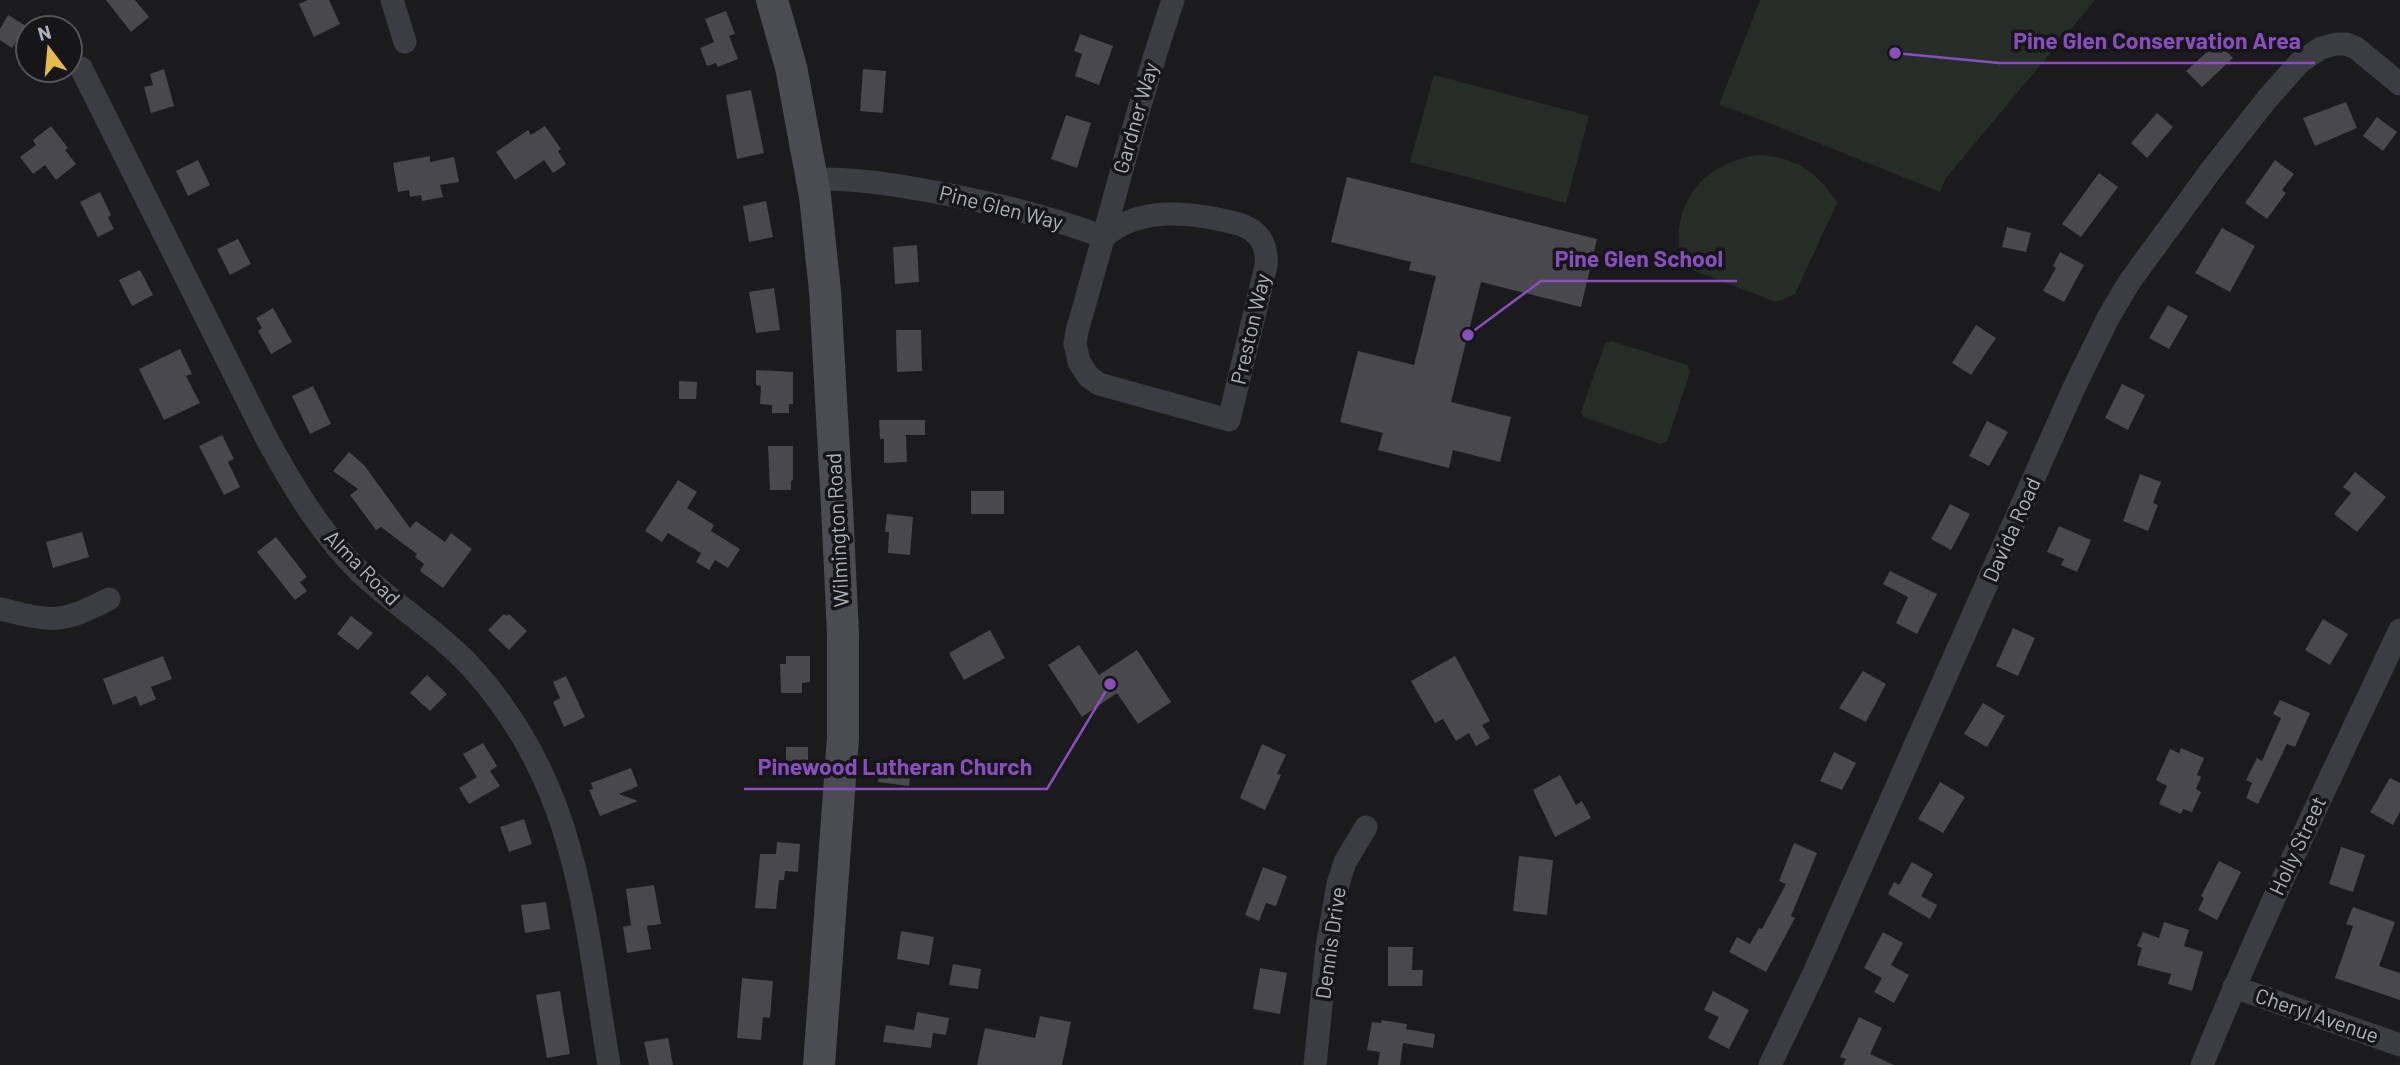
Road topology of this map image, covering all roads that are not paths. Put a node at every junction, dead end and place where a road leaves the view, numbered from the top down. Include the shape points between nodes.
1 (392, 0) edge
2 (772, 0) edge
3 (1173, 0) edge
4 (405, 41) dead end
5 (84, 74) edge
6 (2400, 84) edge
7 (812, 178) junction
8 (1104, 237) junction
9 (109, 599) dead end
10 (0, 609) edge
11 (2400, 630) edge
12 (1366, 827) dead end
13 (2234, 987) junction
14 (2400, 1045) edge
15 (609, 1065) edge
16 (819, 1065) edge
17 (1315, 1065) edge
18 (1770, 1065) edge
19 (2202, 1065) edge

1 - 4 street
2 - 7 main road, Wilmington Road via 791,67
3 - 8 street, Gardner Way
5 - 15 street, Alma Road via 267,439 306,506 363,575 473,669 532,752 563,822 575,866
6 - 18 street, Davida Road via 2356,48 2341,44 2312,52 2267,99 2156,244 2108,318
7 - 8 street, Pine Glen Way via 873,181 963,197 1022,209
7 - 16 main road, Wilmington Road via 826,304 844,676
8 - 8 street, Preston Way via 1076,337 1082,367 1104,387 1229,420 1266,266 1266,250 1259,236 1247,226 1177,213 1134,220
9 - 10 street via 60,619
11 - 13 street, Holly Street
12 - 17 street, Dennis Drive via 1338,884
13 - 14 street, Cheryl Avenue
13 - 19 street, Holly Street

